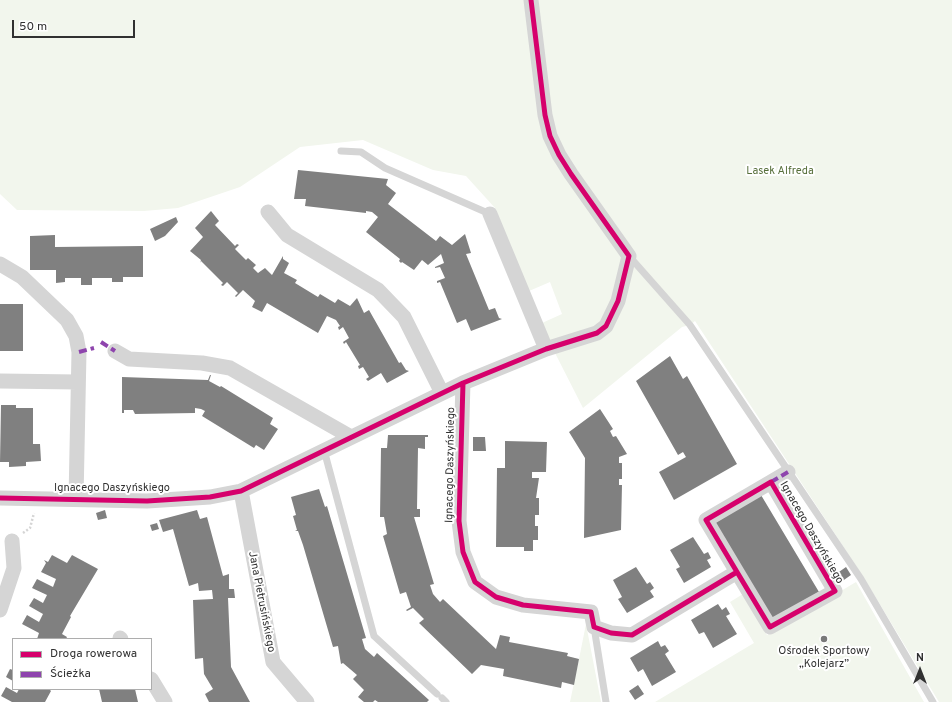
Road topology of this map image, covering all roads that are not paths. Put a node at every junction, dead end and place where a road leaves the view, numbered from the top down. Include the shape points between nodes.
1 (531, 0) edge
2 (341, 151) dead end
3 (268, 212) dead end
4 (490, 214) joint
5 (629, 256) junction
6 (0, 264) edge
7 (546, 349) junction
8 (116, 351) dead end
9 (0, 381) edge
10 (78, 382) junction
11 (463, 383) junction
12 (442, 393) junction
13 (351, 437) junction
14 (324, 450) junction
15 (788, 472) junction
16 (770, 482) junction
17 (241, 491) junction
18 (0, 498) edge
19 (76, 499) junction
20 (12, 542) dead end
21 (737, 572) junction
22 (0, 610) edge
23 (594, 627) junction
24 (152, 681) edge
25 (442, 698) edge
26 (165, 702) edge
27 (307, 702) edge
28 (606, 702) edge
29 (933, 702) edge

1 - 5 street via 545,115 550,136 571,174
2 - 4 lane via 361,152 385,168
3 - 12 street, Ignacego Daszyńskiego via 287,235 378,290 399,311
4 - 7 street
5 - 7 street, Ignacego Daszyńskiego via 618,301 606,326 597,333
5 - 15 lane via 690,325
6 - 10 street via 22,277 67,320 76,336 79,352
7 - 11 street, Ignacego Daszyńskiego
8 - 13 street via 129,359 202,363 230,368
9 - 10 street
10 - 19 street
11 - 12 street, Ignacego Daszyńskiego
11 - 23 street, Ignacego Daszyńskiego via 459,521 463,552 475,582 496,597 522,605 591,612
12 - 13 street, Ignacego Daszyńskiego
13 - 14 street, Ignacego Daszyńskiego
14 - 17 street, Ignacego Daszyńskiego
14 - 25 lane via 374,636
15 - 16 street, Ignacego Daszyńskiego
15 - 29 lane via 861,579
16 - 21 street, Ignacego Daszyńskiego via 706,520
16 - 21 street, Ignacego Daszyńskiego via 835,591 770,627
17 - 19 street, Ignacego Daszyńskiego via 210,497 147,501
17 - 27 street, Jana Pietrusińskiego via 273,662
18 - 19 street, Ignacego Daszyńskiego
20 - 22 street via 14,568
21 - 23 street via 632,635 611,634
23 - 28 lane, Ignacego Daszyńskiego
24 - 26 street

